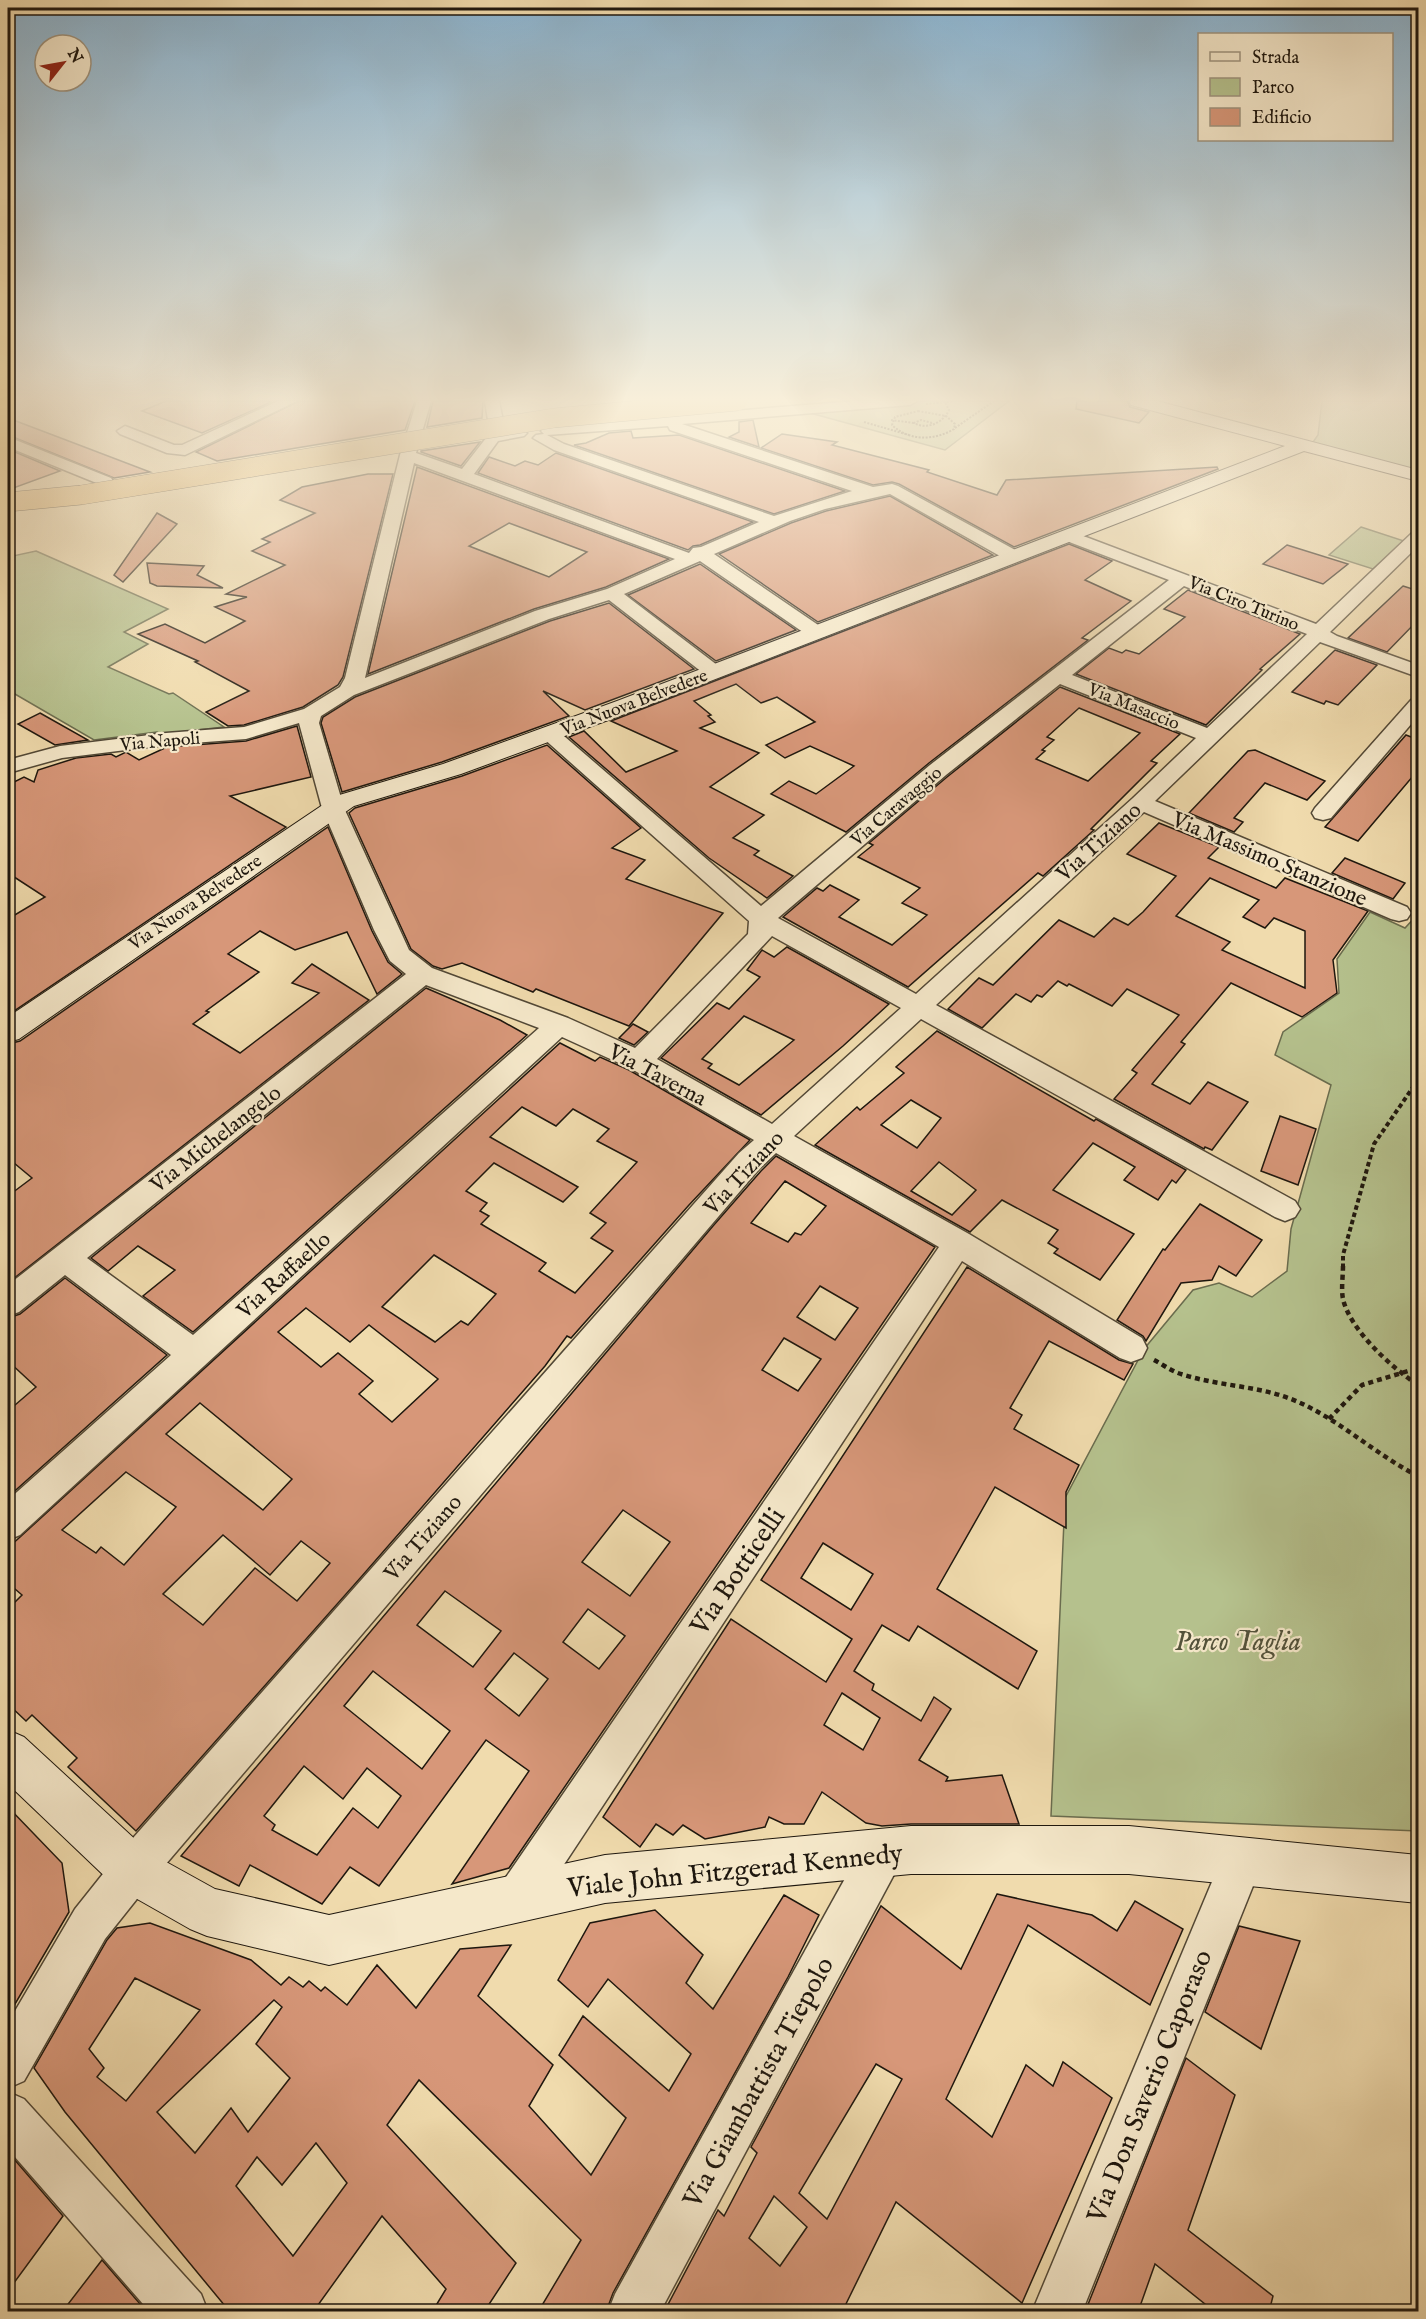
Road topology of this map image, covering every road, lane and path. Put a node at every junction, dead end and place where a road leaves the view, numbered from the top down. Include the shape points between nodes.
1 (395, 509) edge
2 (561, 509) edge
3 (739, 509) edge
4 (813, 509) edge
5 (929, 509) edge
6 (1138, 509) edge
7 (776, 522) junction
8 (1070, 536) junction
9 (1419, 537) edge
10 (694, 555) junction
11 (1013, 556) junction
12 (1183, 578) junction
13 (611, 593) junction
14 (1317, 632) junction
15 (816, 633) junction
16 (1419, 671) edge
17 (714, 672) junction
18 (1058, 676) junction
19 (347, 691) junction
20 (1419, 704) edge
21 (311, 713) junction
22 (550, 734) junction
23 (1211, 737) junction
24 (8, 767) edge
25 (1141, 803) junction
26 (333, 808) junction
27 (1323, 813) dead end
28 (1399, 913) dead end
29 (761, 919) junction
30 (423, 974) junction
31 (917, 1005) junction
32 (559, 1025) junction
33 (8, 1031) edge
34 (639, 1061) junction
35 (1419, 1080) edge
36 (773, 1138) junction
37 (1286, 1209) dead end
38 (958, 1243) junction
39 (64, 1258) junction
40 (8, 1303) edge
41 (1131, 1348) joint
42 (194, 1354) junction
43 (1419, 1368) edge
44 (1401, 1374) junction
45 (1419, 1385) edge
46 (1329, 1419) junction
47 (1419, 1476) edge
48 (8, 1523) edge
49 (8, 1753) edge
50 (883, 1852) junction
51 (1242, 1861) junction
52 (133, 1870) junction
53 (1419, 1879) edge
54 (517, 1898) junction
55 (8, 2065) edge
56 (8, 2115) edge
57 (183, 2312) edge
58 (633, 2312) edge
59 (1057, 2312) edge

1 - 19 street via 355,678
2 - 10 street
3 - 7 street
4 - 7 street, Via Napoli
5 - 11 street
6 - 8 street, Via Nuova Belvedere
7 - 10 street, Via Napoli
8 - 11 street, Via Nuova Belvedere
8 - 12 street, Via Ciro Turino
9 - 14 street, Via Tiziano
10 - 13 street, Via Napoli
10 - 15 street
11 - 15 street, Via Nuova Belvedere
12 - 14 street, Via Ciro Turino
12 - 18 street, Via Caravaggio
13 - 17 street
13 - 19 street, Via Napoli via 543,614
14 - 16 street, Via Ciro Turino
14 - 23 street, Via Tiziano
15 - 17 street, Via Nuova Belvedere
17 - 22 street, Via Nuova Belvedere
18 - 23 street, Via Masaccio
18 - 29 street, Via Caravaggio via 938,770
19 - 21 street, Via Napoli
20 - 27 street
21 - 24 street, Via Napoli via 246,733 60,752
21 - 26 street, Via Taverna via 309,723
22 - 26 street, Via Nuova Belvedere
22 - 29 street
23 - 25 street, Via Tiziano
25 - 28 street, Via Massimo Stanzione
25 - 31 street, Via Tiziano
26 - 30 street, Via Taverna via 399,955
26 - 33 street, Via Nuova Belvedere
29 - 31 street
29 - 34 street, Via Caravaggio via 760,936
30 - 32 street, Via Taverna
30 - 39 street, Via Michelangelo
31 - 36 street, Via Tiziano
31 - 37 street
32 - 34 street, Via Taverna
32 - 42 street, Via Raffaello
34 - 36 street, Via Taverna
35 - 44 path via 1374,1144 1342,1256 1343,1299 1361,1334
36 - 38 street, Via Taverna
36 - 52 street, Via Tiziano
38 - 41 street, Via Taverna
38 - 54 street, Via Botticelli
39 - 40 street, Via Michelangelo
39 - 42 street
41 - 46 path via 1177,1372 1272,1392
42 - 48 street, Via Raffaello
43 - 44 path
44 - 45 path
44 - 46 path via 1362,1385
46 - 47 path via 1394,1465
49 - 52 street, Viale John Fitzgerad Kennedy
50 - 51 street, Viale John Fitzgerad Kennedy via 1129,1850
50 - 54 street, Viale John Fitzgerad Kennedy via 605,1878
50 - 58 street, Via Giambattista Tiepolo
51 - 53 street, Viale John Fitzgerad Kennedy
51 - 59 street, Via Don Saverio Caporaso
52 - 54 street, Viale John Fitzgerad Kennedy via 207,1912 329,1941
52 - 55 street, Via Tiziano via 90,1924
56 - 57 street

